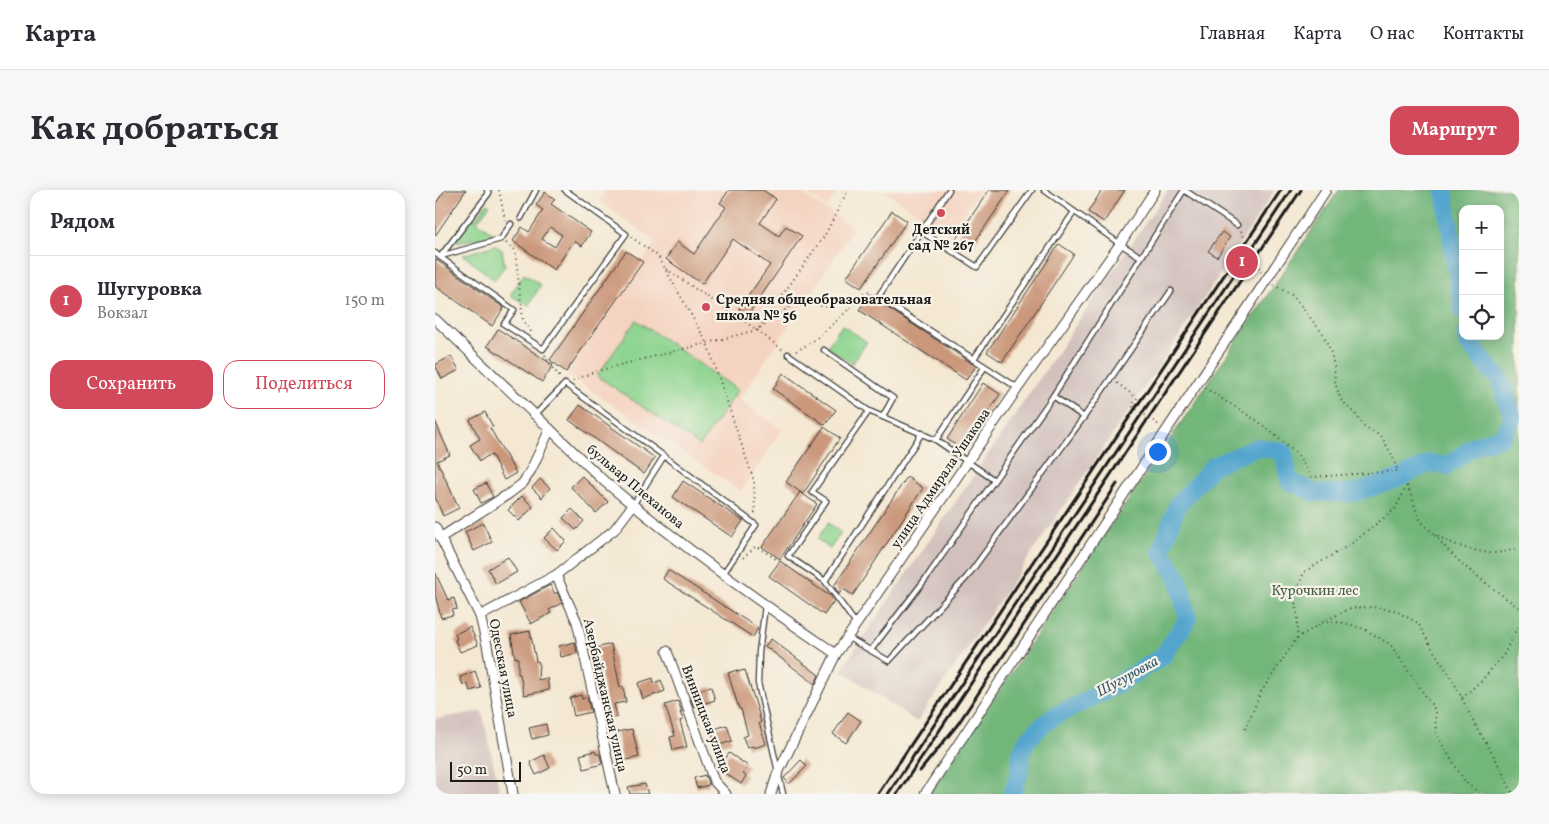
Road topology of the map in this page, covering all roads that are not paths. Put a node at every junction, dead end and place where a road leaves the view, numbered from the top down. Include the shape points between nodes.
1 (487, 190) edge
2 (536, 190) edge
3 (565, 190) edge
4 (949, 190) edge
5 (1032, 190) edge
6 (1044, 190) edge
7 (1155, 190) edge
8 (1184, 190) edge
9 (1326, 190) edge
10 (1074, 212) junction
11 (521, 218) dead end
12 (511, 224) road end
13 (1237, 225) road end
14 (922, 232) junction
15 (1120, 244) junction
16 (435, 253) edge
17 (440, 257) junction
18 (1141, 257) junction
19 (1171, 291) dead end
20 (435, 319) edge
21 (824, 350) dead end
22 (788, 354) road end
23 (973, 360) junction
24 (984, 368) junction
25 (1018, 388) junction
26 (1053, 396) junction
27 (869, 411) junction
28 (535, 415) junction
29 (883, 416) junction
30 (1084, 417) junction
31 (550, 429) junction
32 (922, 433) junction
33 (936, 440) junction
34 (665, 456) junction
35 (967, 461) junction
36 (994, 480) junction
37 (633, 505) junction
38 (435, 527) edge
39 (440, 538) junction
40 (723, 574) junction
41 (556, 575) junction
42 (825, 581) junction
43 (765, 606) junction
44 (480, 616) junction
45 (856, 624) junction
46 (847, 637) junction
47 (871, 650) junction
48 (667, 651) dead end
49 (836, 654) junction
50 (777, 775) junction
51 (513, 794) edge
52 (615, 794) edge
53 (726, 794) edge
54 (771, 794) edge
55 (783, 794) edge
56 (925, 794) edge

1 - 17 lane via 489,193
2 - 11 lane
3 - 17 lane via 626,234 543,349 504,324 514,310
4 - 14 lane
5 - 14 lane via 977,268
6 - 10 lane
7 - 15 street, улица Адмирала Ушакова
8 - 13 lane
8 - 18 lane
9 - 56 street
10 - 15 lane
10 - 23 lane
12 - 17 lane via 501,239
14 - 23 lane via 878,297
15 - 18 lane
15 - 25 street, улица Адмирала Ушакова
16 - 17 lane
18 - 26 lane
19 - 30 lane
20 - 28 street, бульвар Плеханова
21 - 29 lane via 893,398
22 - 27 lane
23 - 24 lane
24 - 25 lane
24 - 33 lane
25 - 35 street, улица Адмирала Ушакова
26 - 30 lane
26 - 36 lane
27 - 29 lane
27 - 42 lane via 812,492 826,501 788,556
28 - 31 street, бульвар Плеханова
28 - 34 lane via 565,384
29 - 32 lane
30 - 47 lane via 967,577 889,661
31 - 37 street, бульвар Плеханова
31 - 39 street via 523,483
32 - 33 lane
32 - 42 lane
33 - 35 lane
34 - 37 lane
34 - 40 lane via 756,525
35 - 36 lane
35 - 45 street, улица Адмирала Ушакова
36 - 47 lane via 927,577
37 - 40 street, бульвар Плеханова
37 - 41 street via 614,530
38 - 39 street, Одесская улица
39 - 44 street, Одесская улица
40 - 43 street, бульвар Плеханова
41 - 44 street
41 - 52 street, Азербайджанская улица via 577,622
42 - 45 lane
43 - 49 street, бульвар Плеханова
43 - 50 lane via 758,683
44 - 51 street, Одесская улица
45 - 46 street, улица Адмирала Ушакова
46 - 47 lane
46 - 49 street, улица Адмирала Ушакова
48 - 53 street, Винницкая улица via 714,781
49 - 50 street, улица Адмирала Ушакова
50 - 54 street, улица Адмирала Ушакова
50 - 55 lane

